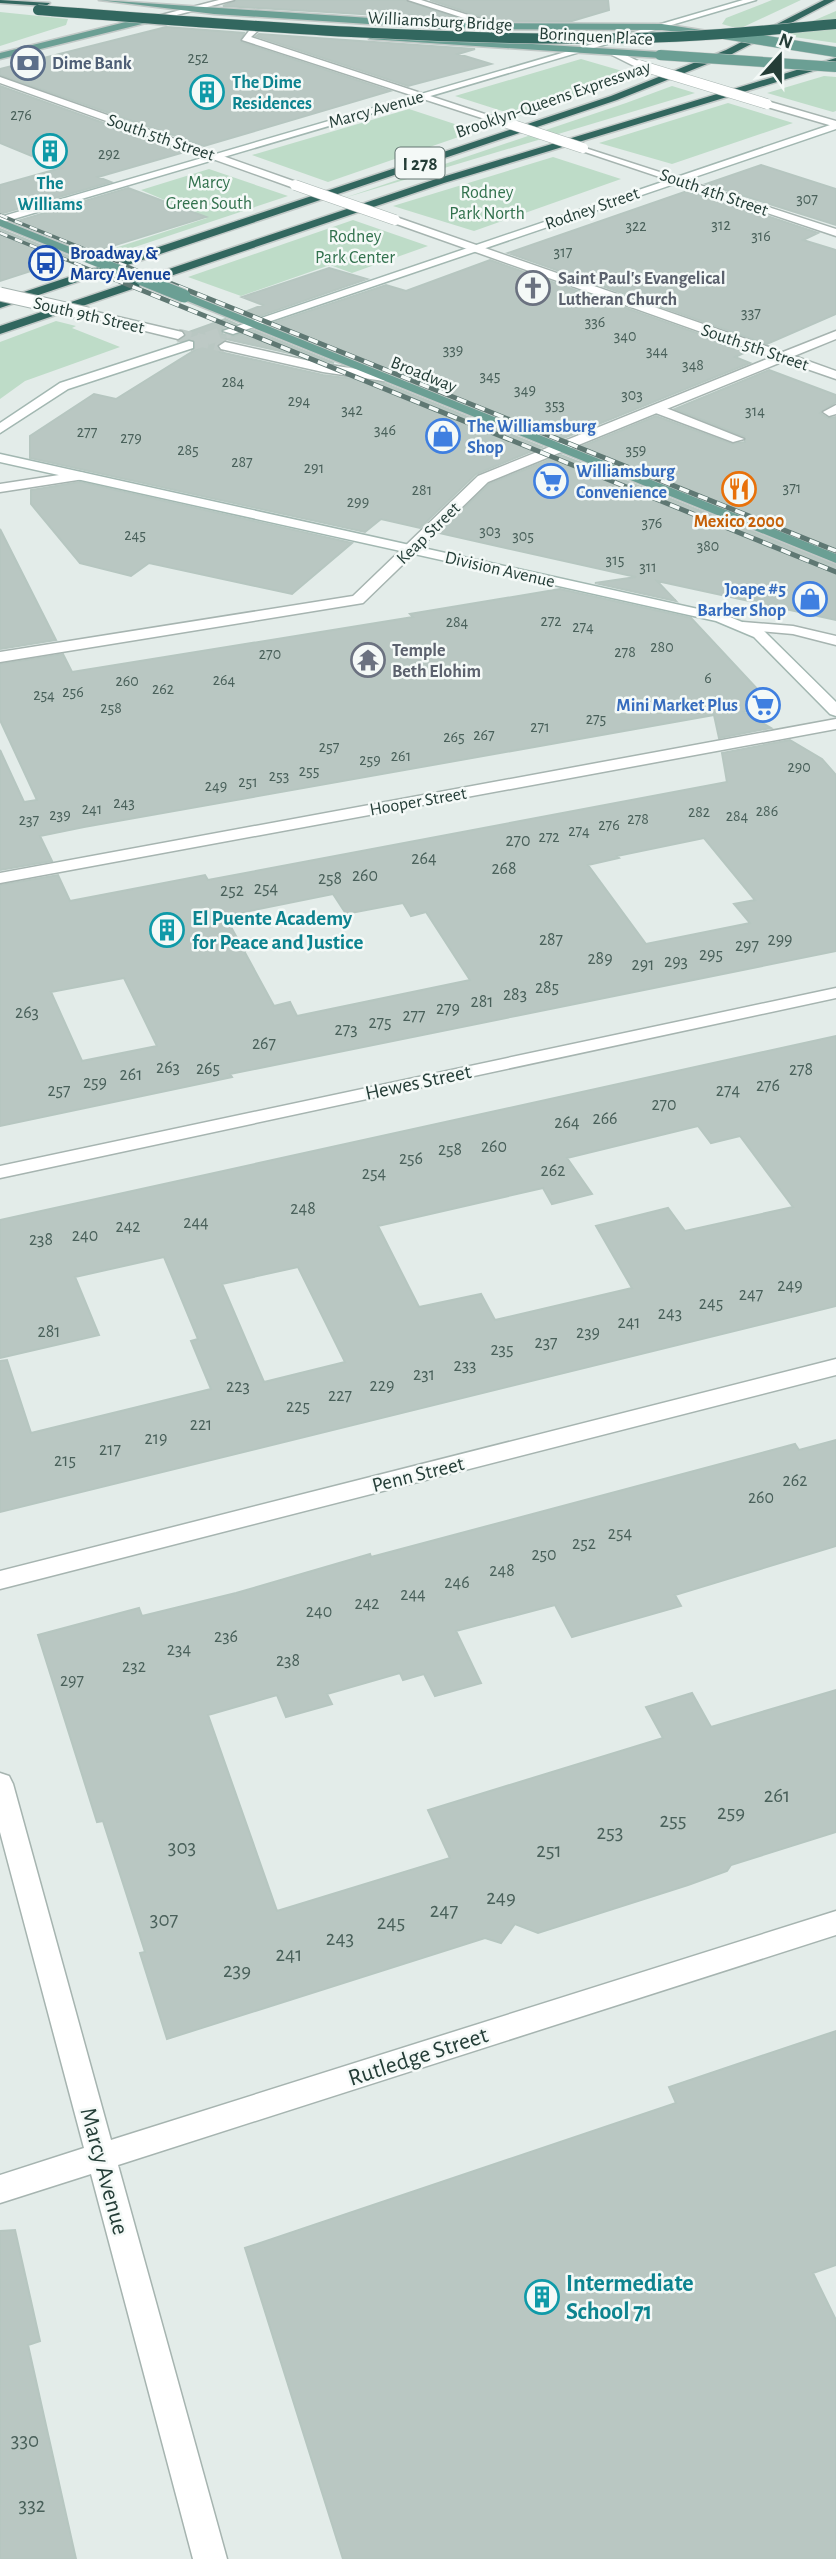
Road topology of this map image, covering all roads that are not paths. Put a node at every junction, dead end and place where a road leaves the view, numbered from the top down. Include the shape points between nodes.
1 (0, 0) edge
2 (94, 0) edge
3 (103, 0) edge
4 (230, 0) edge
5 (412, 0) edge
6 (752, 0) edge
7 (831, 0) edge
8 (42, 7) junction
9 (0, 8) edge
10 (192, 9) junction
11 (836, 15) edge
12 (146, 20) junction
13 (836, 24) edge
14 (663, 27) junction
15 (504, 28) junction
16 (255, 29) junction
17 (638, 33) junction
18 (65, 40) junction
19 (573, 51) junction
20 (836, 52) edge
21 (615, 53) junction
22 (660, 55) junction
23 (0, 56) edge
24 (836, 61) edge
25 (836, 67) edge
26 (0, 80) edge
27 (418, 96) junction
28 (836, 125) edge
29 (214, 156) junction
30 (678, 179) junction
31 (0, 221) edge
32 (836, 233) edge
33 (474, 248) junction
34 (0, 294) edge
35 (0, 304) edge
36 (250, 323) junction
37 (0, 330) edge
38 (229, 331) tunnel mouth
39 (178, 335) tunnel mouth
40 (836, 335) edge
41 (189, 345) tunnel mouth
42 (225, 346) tunnel mouth
43 (784, 357) junction
44 (836, 376) edge
45 (384, 377) junction
46 (657, 408) junction
47 (0, 429) edge
48 (738, 439) dead end
49 (561, 448) junction
50 (0, 458) edge
51 (79, 475) junction
52 (0, 488) edge
53 (412, 549) junction
54 (836, 559) edge
55 (743, 626) junction
56 (836, 641) edge
57 (0, 657) edge
58 (836, 711) edge
59 (836, 724) edge
60 (0, 878) edge
61 (836, 993) edge
62 (0, 1172) edge
63 (836, 1367) edge
64 (0, 1580) edge
65 (0, 1784) edge
66 (836, 1923) edge
67 (102, 2157) junction
68 (0, 2189) edge
69 (210, 2559) edge

1 - 8 highway, Williamsburg Bridge
2 - 18 main road via 103,11 101,19
3 - 10 main road, Borinquen Place
4 - 10 street
5 - 15 street
6 - 14 street, Marcy Avenue
7 - 35 highway, Brooklyn-Queens Expressway / I 278 via 729,52 614,98
8 - 9 highway, Williamsburg Bridge
8 - 11 highway, Williamsburg Bridge via 537,33 700,28
8 - 13 highway, Williamsburg Bridge, bridge via 488,40 683,37
10 - 12 street
10 - 15 main road, Borinquen Place
12 - 16 main road, Borinquen Place
12 - 18 main road, Borinquen Place
14 - 15 main road, Borinquen Place
14 - 17 street, Marcy Avenue
14 - 20 main road, Borinquen Place, bridge
16 - 19 main road, Borinquen Place
16 - 27 street, South 4th Street via 245,38
17 - 19 street, Marcy Avenue
17 - 21 street via 620,41
17 - 22 main road via 630,41 633,47
18 - 23 main road, Borinquen Place
19 - 21 main road, Borinquen Place
19 - 27 street, Marcy Avenue
21 - 22 main road, Borinquen Place
21 - 28 street, bridge via 639,65
22 - 25 main road, Borinquen Place, bridge
24 - 37 highway, Brooklyn-Queens Expressway / I 278 via 419,188
26 - 29 street, South 5th Street
27 - 29 street, Marcy Avenue
27 - 30 street, South 4th Street, bridge
28 - 30 street, Rodney Street
29 - 31 street, Marcy Avenue
29 - 33 street, South 5th Street, bridge
30 - 32 street, South 4th Street
30 - 33 street, Rodney Street
31 - 36 main road, Broadway, bridge
33 - 36 street, Rodney Street
33 - 43 street, South 5th Street
34 - 39 street, South 9th Street, bridge
36 - 38 street, Rodney Street
36 - 45 main road, Broadway
40 - 43 street, Keap Street
41 - 47 street via 64,386
42 - 45 street
43 - 44 street, South 5th Street
43 - 46 street, Keap Street
45 - 49 main road, Broadway
46 - 48 street
46 - 49 street, Keap Street
49 - 53 street, Keap Street via 484,479
49 - 54 main road, Broadway
50 - 51 street, Division Avenue
51 - 52 street
51 - 53 street, Division Avenue
53 - 55 street, Division Avenue
53 - 57 street, Keap Street via 358,600
55 - 56 street, Division Avenue via 793,630
55 - 58 street via 759,635
59 - 60 street, Hooper Street
61 - 62 street, Hewes Street
63 - 64 street, Penn Street
65 - 67 street, Marcy Avenue
66 - 67 street, Rutledge Street
67 - 68 street, Rutledge Street
67 - 69 street, Marcy Avenue

